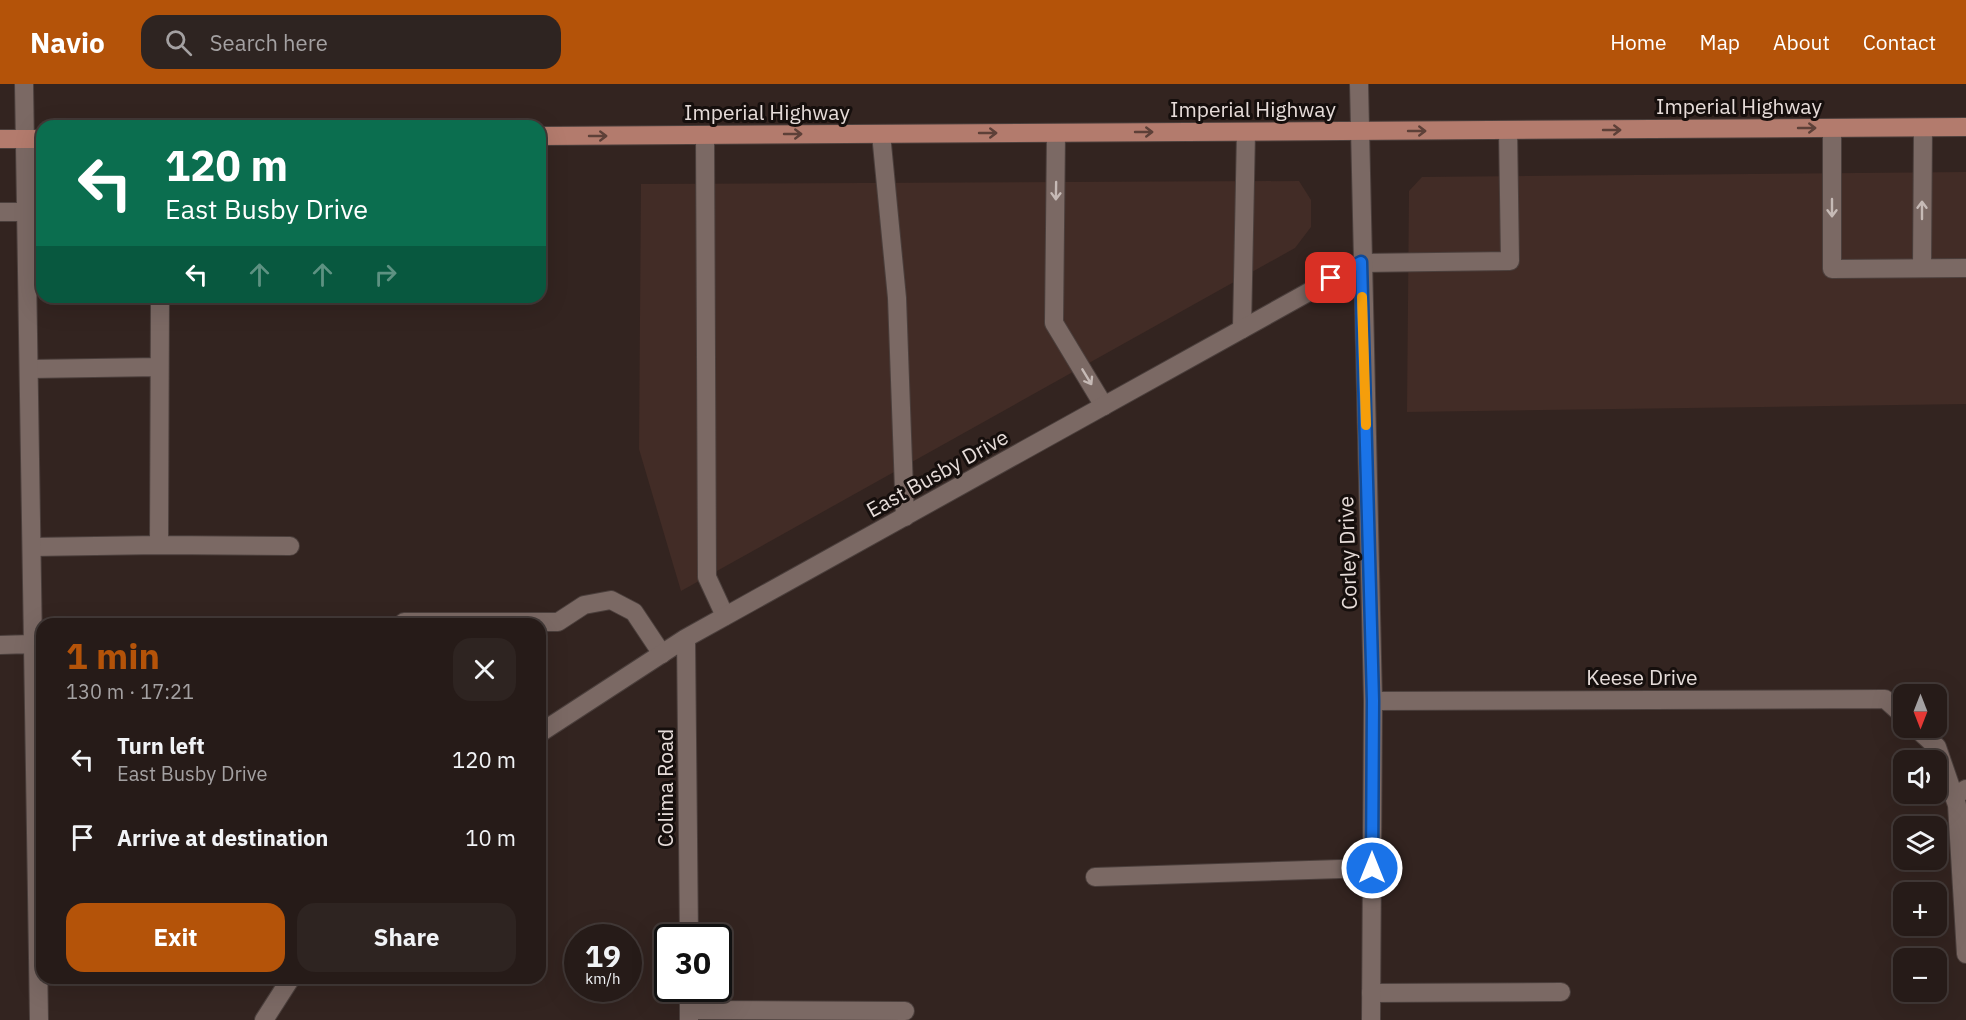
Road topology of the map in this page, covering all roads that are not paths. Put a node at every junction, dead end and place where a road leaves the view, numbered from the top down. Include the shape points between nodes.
1 (24, 84) edge
2 (1359, 84) edge
3 (1966, 127) edge
4 (1833, 128) junction
5 (1923, 128) junction
6 (1508, 130) junction
7 (1359, 131) junction
8 (1246, 132) junction
9 (1056, 133) junction
10 (881, 134) junction
11 (705, 135) junction
12 (546, 136) edge
13 (0, 139) edge
14 (33, 139) edge
15 (0, 212) edge
16 (25, 212) junction
17 (1361, 262) junction
18 (1922, 268) junction
19 (1966, 268) edge
20 (160, 303) edge
21 (1242, 329) junction
22 (159, 367) junction
23 (29, 369) junction
24 (1104, 406) junction
25 (905, 517) junction
26 (159, 545) junction
27 (290, 546) dead end
28 (32, 548) junction
29 (725, 616) junction
30 (546, 622) edge
31 (686, 638) junction
32 (32, 644) junction
33 (0, 645) edge
34 (662, 654) junction
35 (1373, 701) junction
36 (1893, 706) edge
37 (546, 729) edge
38 (1927, 738) edge
39 (1960, 792) edge
40 (36, 859) edge
41 (1372, 868) junction
42 (1095, 877) dead end
43 (689, 924) edge
44 (1966, 954) edge
45 (38, 984) edge
46 (287, 984) edge
47 (1561, 992) dead end
48 (1371, 993) junction
49 (905, 1011) dead end
50 (689, 1015) edge
51 (39, 1020) edge
52 (264, 1020) edge
53 (1371, 1020) edge

1 - 14 street
2 - 7 street, Corley Drive
3 - 5 main road, Imperial Highway
4 - 5 main road, Imperial Highway
6 -> 4 main road, Imperial Highway
4 -> 18 street via 1833,269
18 -> 5 street
7 -> 6 main road, Imperial Highway
6 - 17 street via 1510,261
7 - 8 main road, Imperial Highway
7 - 17 street, Corley Drive
9 -> 8 main road, Imperial Highway
8 - 21 street
10 -> 9 main road, Imperial Highway
9 -> 24 street via 1054,323
11 -> 10 main road, Imperial Highway
10 - 25 street via 897,298
12 -> 11 main road, Imperial Highway
11 - 29 street via 707,577
13 - 14 main road
14 - 16 street
15 - 16 street
16 - 23 street
17 - 21 street, East Busby Drive
17 - 35 street, Corley Drive
18 - 19 street
20 - 22 street
21 - 24 street, East Busby Drive
22 - 23 street
22 - 26 street
23 - 28 street
24 - 25 street, East Busby Drive
25 - 29 street, East Busby Drive
26 - 27 street
26 - 28 street
28 - 32 street
29 - 31 street, East Busby Drive
30 - 34 street via 558,622 584,605 612,600 634,612
31 - 34 street, East Busby Drive
31 - 43 street, Colima Road
32 - 33 street
32 - 40 street
34 - 37 street, East Busby Drive
35 - 36 street, Keese Drive via 1885,699
35 - 41 street, Corley Drive
38 - 39 street via 1937,747
39 - 44 street
41 - 42 street
41 - 48 street, Corley Drive
45 - 51 street
46 - 52 street
47 - 48 street
48 - 53 street, Corley Drive
49 - 50 street

